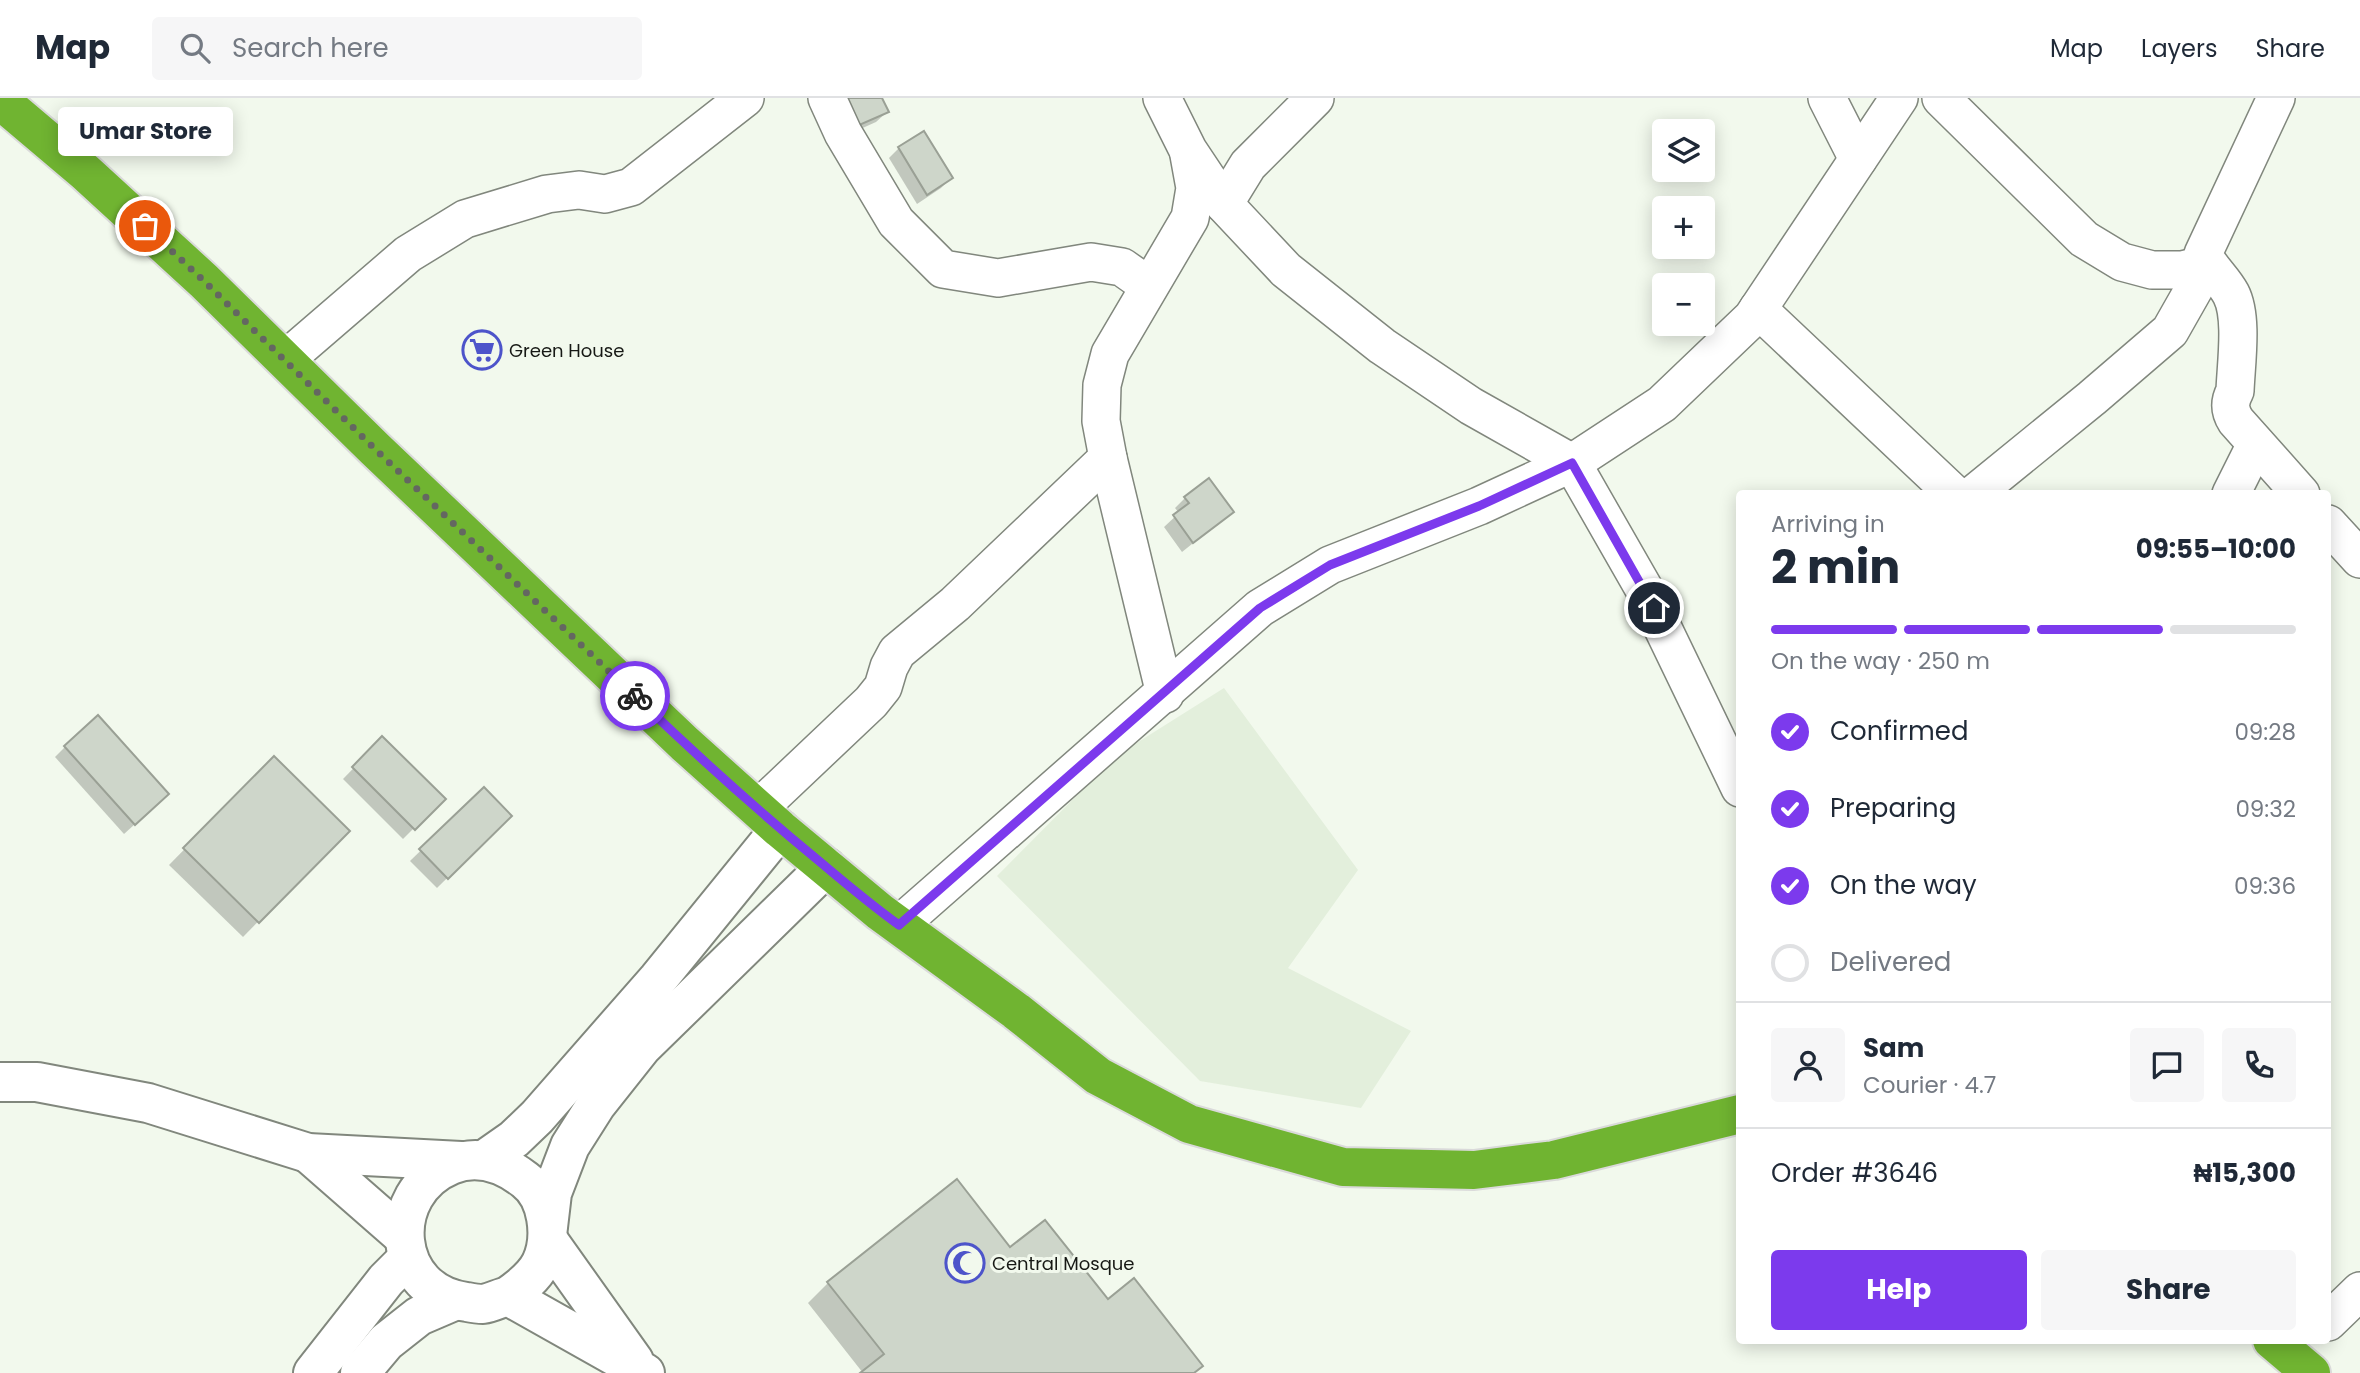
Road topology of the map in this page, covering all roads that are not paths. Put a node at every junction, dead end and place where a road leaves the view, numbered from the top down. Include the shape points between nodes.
1 (745, 98) edge
2 (827, 98) edge
3 (1162, 98) edge
4 (1315, 98) edge
5 (1826, 98) edge
6 (1899, 98) edge
7 (1941, 98) edge
8 (2276, 98) edge
9 (0, 100) edge
10 (1188, 150) junction
11 (1858, 159) junction
12 (1224, 204) junction
13 (2208, 264) junction
14 (1149, 286) junction
15 (1758, 309) junction
16 (285, 360) junction
17 (2256, 444) junction
18 (1108, 458) junction
19 (1572, 463) junction
20 (1950, 490) edge
21 (1979, 490) edge
22 (2233, 490) edge
23 (2297, 490) edge
24 (2331, 527) edge
25 (2360, 559) edge
26 (1165, 694) junction
27 (1736, 780) edge
28 (769, 819) junction
29 (826, 867) junction
30 (899, 925) junction
31 (0, 1082) edge
32 (1736, 1115) edge
33 (308, 1153) junction
34 (472, 1161) junction
35 (548, 1235) junction
36 (406, 1247) junction
37 (2360, 1291) edge
38 (508, 1296) junction
39 (454, 1301) junction
40 (2331, 1319) edge
41 (642, 1371) edge
42 (313, 1373) edge
43 (360, 1373) edge

1 - 16 street via 631,187 605,194 579,190 547,194 465,219 408,254
2 - 14 street via 895,222 943,269 998,278 1091,262 1122,267
3 - 10 street
4 - 12 street via 1248,165
5 - 11 street
6 - 11 street
7 - 13 street via 2084,239 2122,262 2152,271
8 - 13 street via 2205,247
9 - 16 highway via 85,172
10 - 12 street
10 - 14 street via 1195,188 1190,218
11 - 15 street
12 - 19 street via 1286,270 1382,346 1471,406
13 - 17 street via 2222,279 2237,309 2235,391 2230,412
13 - 21 street via 2170,331
14 - 18 street via 1110,354 1102,386 1101,421
15 - 19 street via 1662,404
15 - 20 street
16 - 28 highway
17 - 22 street
17 - 23 street
18 - 26 street
18 - 28 street via 955,604 897,652 872,702
19 - 26 street via 1479,506 1330,565 1260,608
19 - 27 street via 1643,587
24 - 25 street
26 - 30 street
28 - 29 highway
28 - 34 main road via 658,979 537,1117 514,1139
29 - 30 highway
29 - 35 main road via 642,1047 596,1105 570,1146 552,1193
30 - 32 highway via 1098,1076 1189,1124 1343,1167 1474,1170 1554,1160
31 - 33 main road via 37,1082 148,1103
33 - 34 main road
33 - 36 main road
34 - 35 main road via 509,1168 529,1183 542,1204
34 - 36 main road via 437,1171 418,1188 407,1211
35 - 38 main road via 541,1263 527,1282
35 - 41 main road
36 - 39 main road via 419,1277
36 - 42 main road via 386,1280
37 - 40 street
38 - 39 main road via 482,1304
38 - 41 main road
39 - 43 main road via 419,1316 386,1342

